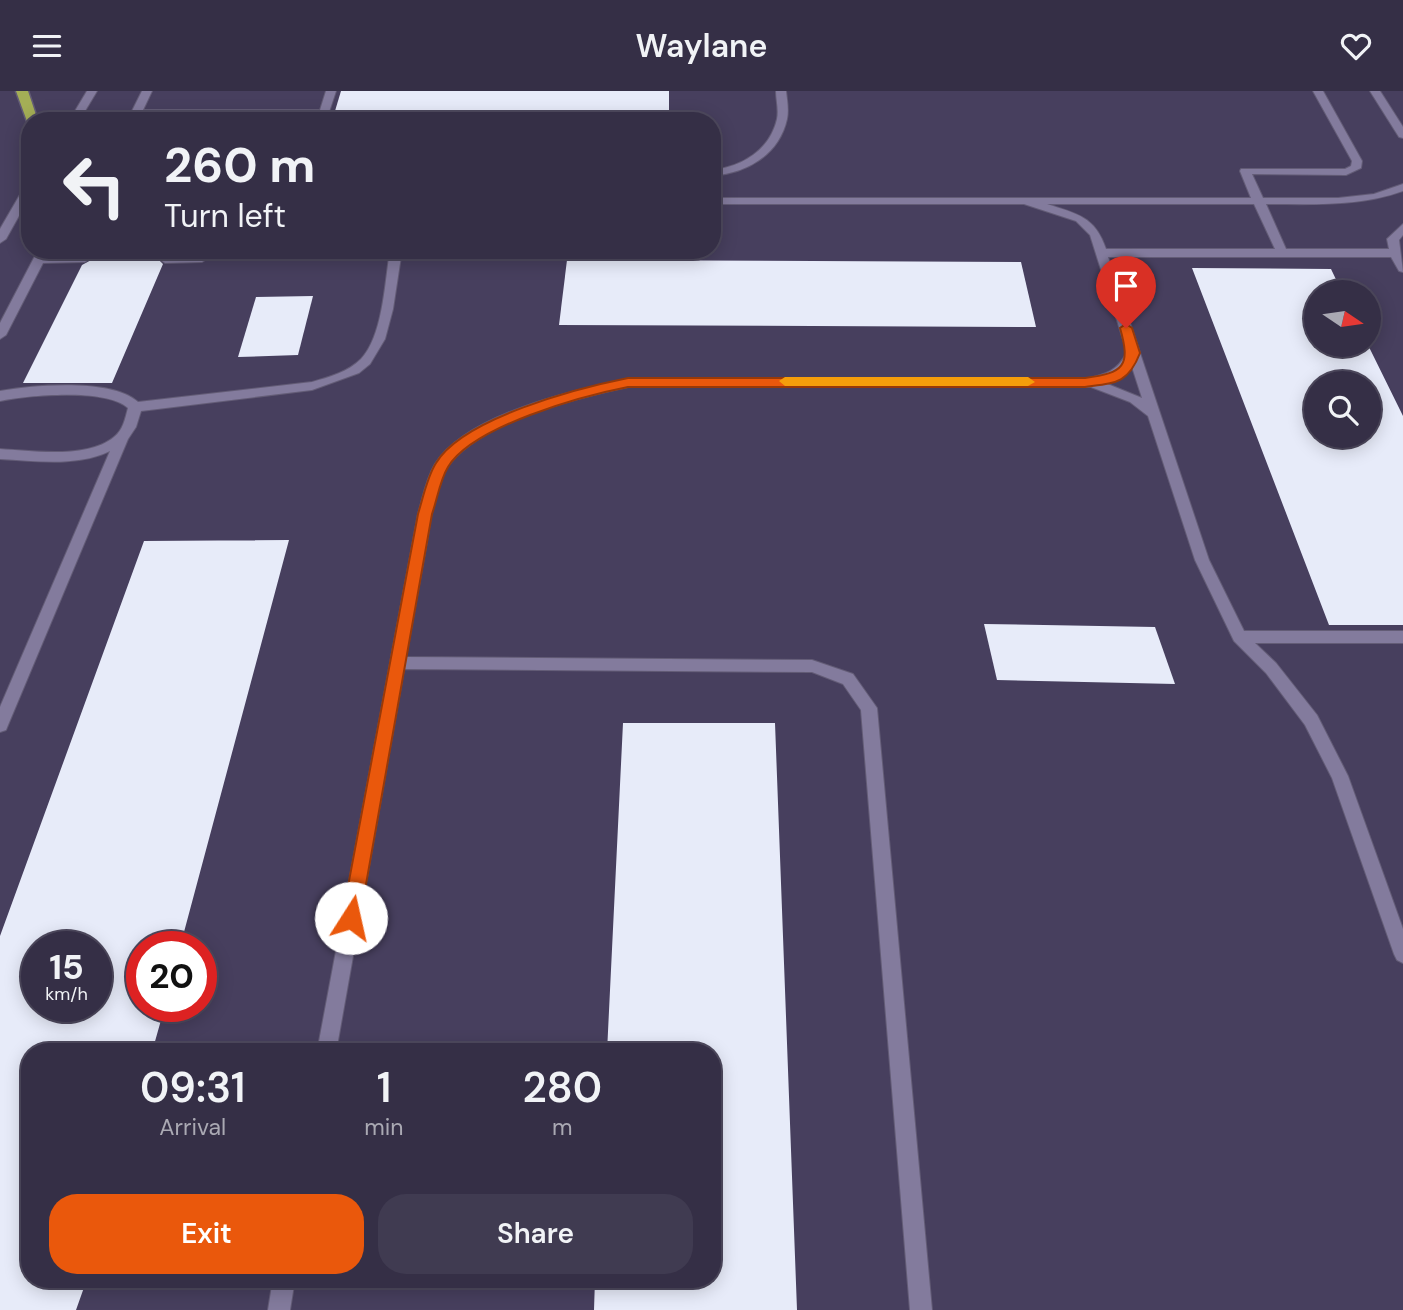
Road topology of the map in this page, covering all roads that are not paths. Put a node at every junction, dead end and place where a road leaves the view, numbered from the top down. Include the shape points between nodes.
1 (22, 91) edge
2 (92, 91) edge
3 (147, 91) edge
4 (331, 91) edge
5 (781, 91) edge
6 (1318, 91) edge
7 (1375, 91) edge
8 (29, 112) edge
9 (79, 112) edge
10 (136, 112) edge
11 (325, 112) edge
12 (1403, 135) edge
13 (721, 173) edge
14 (1403, 187) edge
15 (721, 201) edge
16 (1026, 201) junction
17 (1258, 201) junction
18 (21, 202) edge
19 (1403, 228) edge
20 (0, 239) edge
21 (1103, 253) junction
22 (1282, 253) junction
23 (1395, 253) junction
24 (39, 259) edge
25 (394, 259) edge
26 (1403, 268) edge
27 (0, 335) edge
28 (1133, 353) junction
29 (1085, 383) junction
30 (1, 393) edge
31 (135, 407) junction
32 (1151, 414) junction
33 (122, 440) junction
34 (0, 454) edge
35 (1239, 637) junction
36 (1403, 638) edge
37 (398, 663) junction
38 (0, 725) edge
39 (1403, 954) edge
40 (328, 1043) edge
41 (283, 1288) edge
42 (279, 1310) edge
43 (921, 1310) edge

1 - 8 highway
2 - 9 lane
3 - 10 lane
4 - 11 lane
5 - 13 lane via 783,117 772,143 752,164
6 - 17 lane via 1357,161 1356,168 1346,172 1245,171
7 - 12 lane
14 - 17 lane via 1376,197 1338,201
15 - 16 lane
16 - 17 lane
16 - 21 lane via 1080,219 1095,234
17 - 22 lane
18 - 20 lane
19 - 23 lane via 1393,239
21 - 22 lane
21 - 28 lane
22 - 23 lane
23 - 26 lane
24 - 27 lane
25 - 31 lane via 379,338 366,361 339,378 312,386
28 - 29 lane via 1127,368 1114,379
28 - 32 lane
29 - 32 lane via 1136,398
29 - 37 lane via 628,383 598,388 502,421 467,439 441,465 425,514
30 - 31 lane via 100,393 123,397
31 - 33 lane via 134,422
32 - 35 lane via 1202,560
33 - 34 lane via 78,455
33 - 38 lane
35 - 36 lane
35 - 39 lane via 1271,668 1311,720 1340,776
37 - 40 lane
37 - 43 lane via 812,666 848,679 869,708
41 - 42 lane

